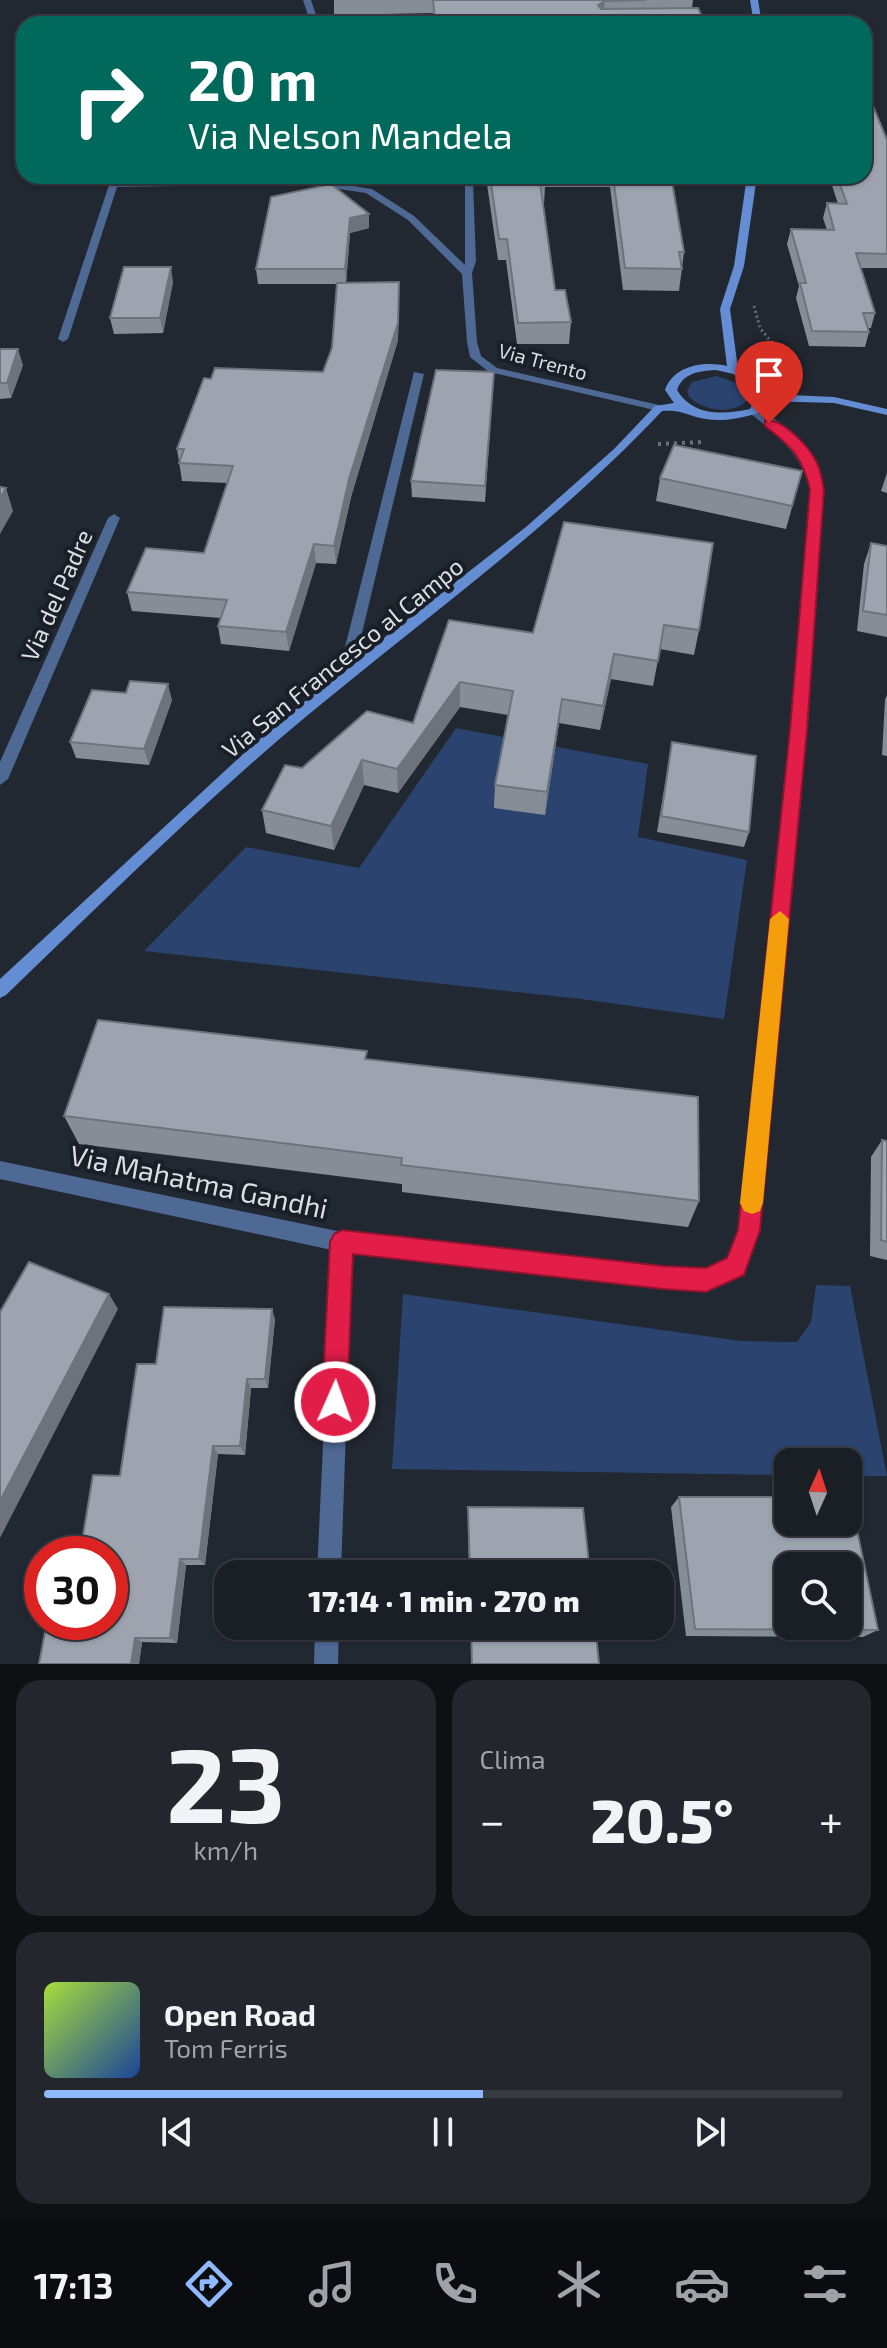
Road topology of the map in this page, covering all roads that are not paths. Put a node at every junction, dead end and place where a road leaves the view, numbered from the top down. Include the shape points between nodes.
1 (113, 184) edge
2 (324, 184) edge
3 (751, 184) edge
4 (470, 185) dead end
5 (467, 273) junction
6 (63, 339) dead end
7 (733, 370) junction
8 (418, 374) dead end
9 (758, 404) junction
10 (683, 406) junction
11 (659, 408) junction
12 (887, 412) edge
13 (114, 518) dead end
14 (344, 679) junction
15 (0, 779) edge
16 (0, 990) edge
17 (0, 1170) edge
18 (342, 1242) junction
19 (330, 1560) edge
20 (327, 1640) edge
21 (326, 1664) edge

1 - 6 street
2 - 5 street via 369,191 411,218
3 - 7 street via 739,266 725,309
4 - 5 street, Via Trento
5 - 11 street, Via Trento via 476,357 493,370
7 - 9 street via 755,381
7 - 10 street via 703,368 678,376 671,390
8 - 14 street
9 - 10 street via 720,417
9 - 12 street via 834,400
9 - 18 street via 810,463 817,489 749,1230 736,1266 706,1280 663,1278
10 - 11 street
11 - 14 street, Via San Francesco al Campo via 601,469
13 - 15 street, Via del Padre
14 - 16 street, Via San Francesco al Campo via 299,714
17 - 18 street, Via Mahatma Gandhi
18 - 19 street, Via Mahatma Gandhi
20 - 21 street

